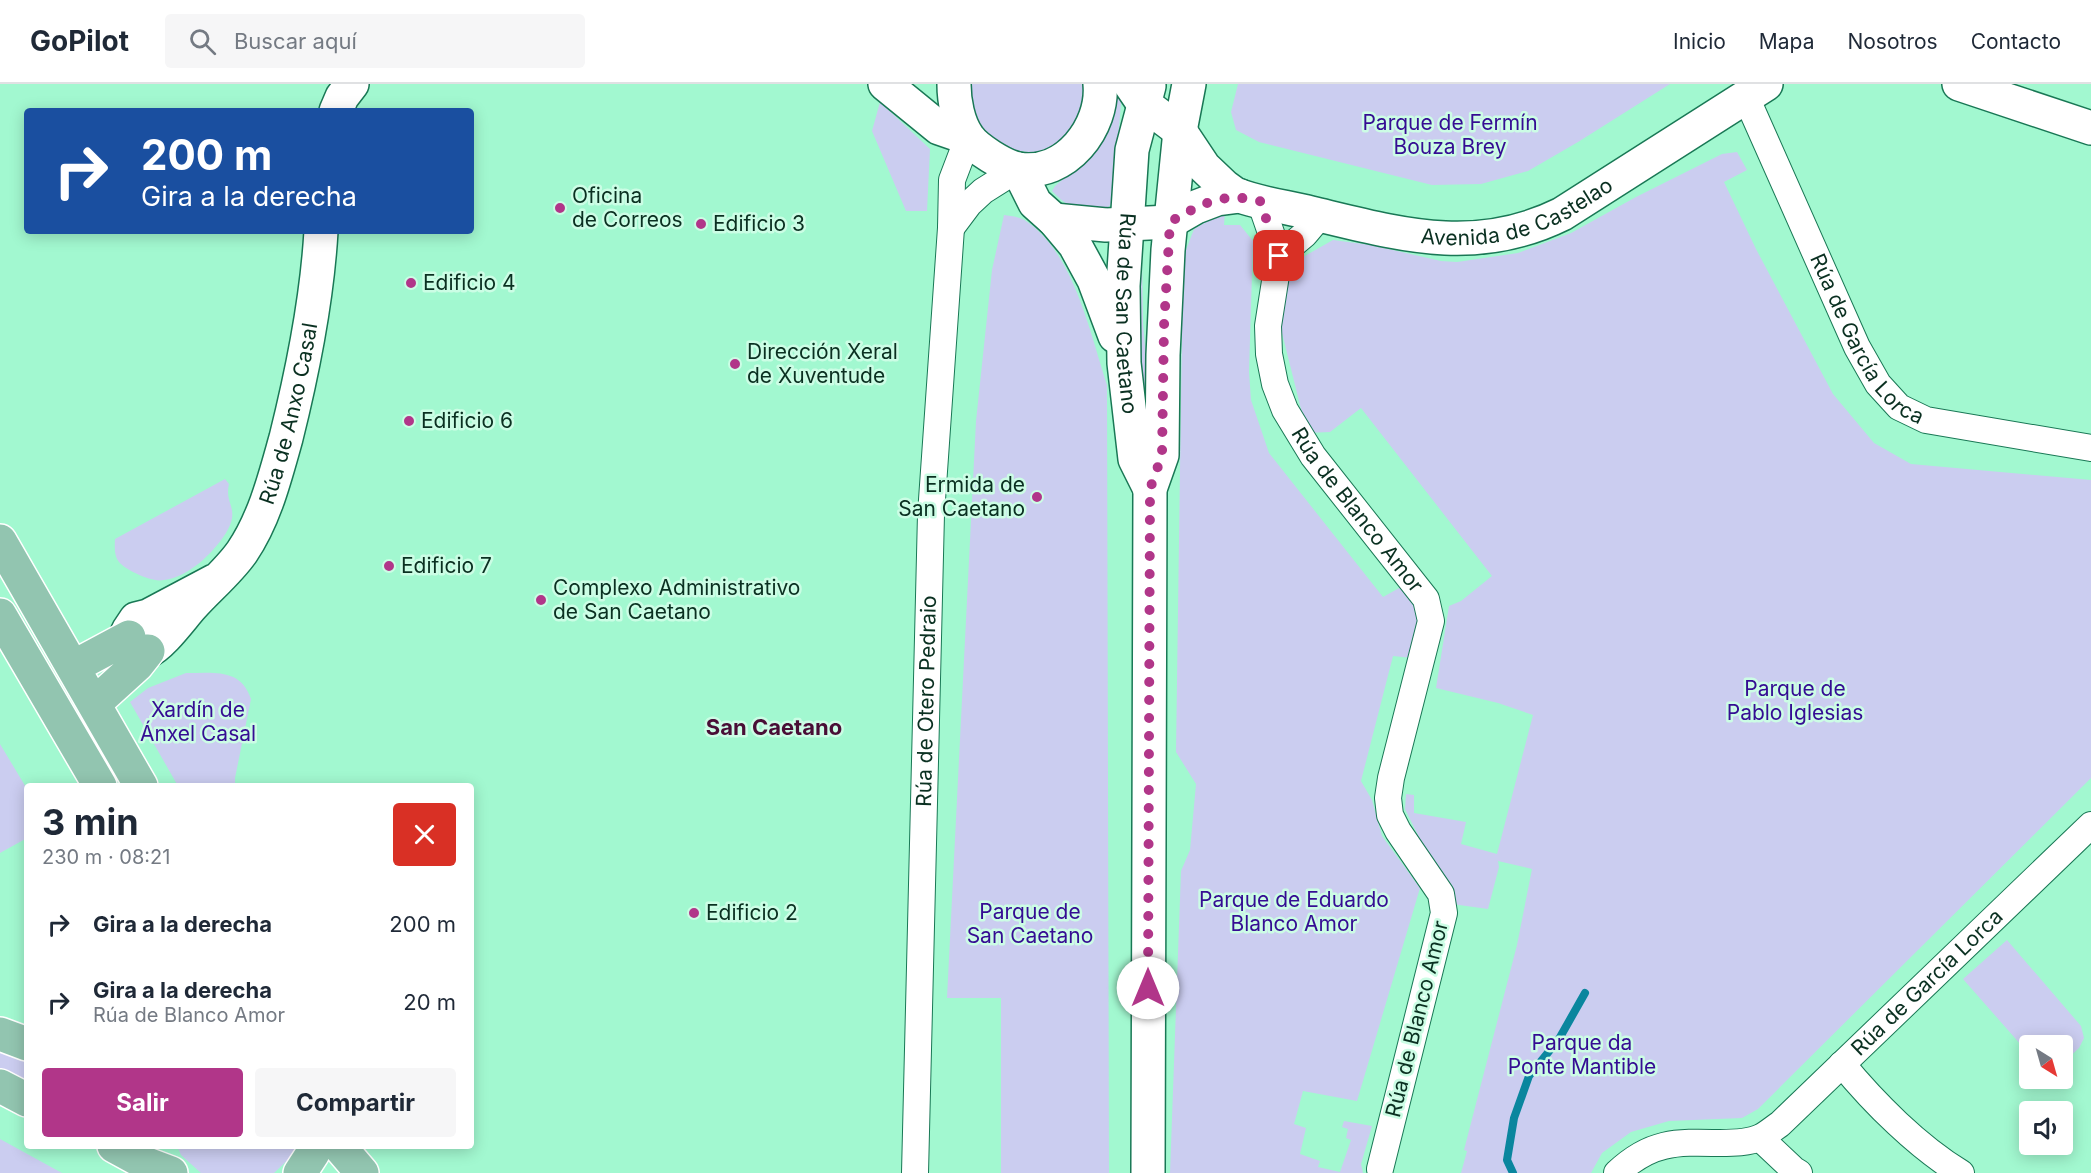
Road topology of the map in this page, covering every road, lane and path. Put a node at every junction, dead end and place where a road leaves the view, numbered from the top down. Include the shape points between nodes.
1 (323, 84) edge
2 (352, 84) edge
3 (885, 84) edge
4 (954, 84) edge
5 (1100, 84) edge
6 (1189, 84) edge
7 (1959, 84) edge
8 (1141, 90) edge
9 (1756, 91) edge
10 (325, 108) edge
11 (337, 108) edge
12 (2091, 128) edge
13 (1180, 131) junction
14 (968, 138) junction
15 (1018, 169) junction
16 (1250, 198) junction
17 (1321, 215) junction
18 (1054, 220) junction
19 (1150, 223) junction
20 (951, 228) junction
21 (321, 234) edge
22 (1279, 256) junction
23 (1124, 363) junction
24 (2091, 448) edge
25 (1150, 489) junction
26 (0, 541) edge
27 (0, 615) edge
28 (147, 636) junction
29 (73, 667) junction
30 (94, 704) junction
31 (98, 783) edge
32 (139, 783) edge
33 (2091, 825) edge
34 (0, 1034) edge
35 (24, 1043) edge
36 (1842, 1064) junction
37 (0, 1086) edge
38 (24, 1098) edge
39 (1760, 1138) junction
40 (120, 1149) edge
41 (159, 1149) edge
42 (314, 1149) edge
43 (342, 1149) edge
44 (1380, 1169) dead end
45 (171, 1173) edge
46 (300, 1173) edge
47 (362, 1173) edge
48 (915, 1173) edge
49 (1148, 1173) edge
50 (1617, 1173) edge
51 (1799, 1173) edge
52 (1961, 1173) edge

1 - 10 street
2 - 11 street
3 - 14 street via 939,128
4 - 14 street via 958,115
5 - 15 street via 1095,121 1077,149 1049,165
6 - 13 street, Rúa de San Caetano
7 - 12 street
8 - 13 street
8 - 19 street, Rúa de San Caetano via 1132,150
9 - 17 street, Avenida de Castelao via 1579,205 1527,229 1474,238 1431,239
9 - 24 street, Rúa de García Lorca via 1857,347 1878,384 1899,407 1926,420
13 - 16 street via 1204,167 1224,186
13 - 19 street, Rúa de San Caetano
14 - 15 street via 990,156
14 - 20 street, Rúa de Otero Pedraio via 952,180
15 - 18 street via 1035,203
15 - 20 street via 983,191
16 - 17 street, Avenida de Castelao
16 - 19 street via 1217,199
16 - 22 street, Rúa de Blanco Amor
17 - 22 street
18 - 19 street via 1106,225
18 - 23 street via 1075,245 1094,280
19 - 23 street, Rúa de San Caetano via 1123,286
19 - 25 street, Rúa de San Caetano via 1163,355 1162,455
20 - 48 street, Rúa de Otero Pedraio via 931,514
21 - 28 street, Rúa de Anxo Casal via 319,279 302,370 262,515 241,554
22 - 44 street, Rúa de Blanco Amor via 1268,326 1269,354 1285,410 1313,456 1426,599 1431,621 1388,798 1390,815 1441,894 1444,913
23 - 25 street, Rúa de San Caetano via 1135,459
25 - 49 street, Rúa de San Caetano
26 - 29 main road
27 - 31 main road
28 - 29 main road
28 - 30 main road via 137,665
29 - 30 main road
30 - 32 main road
33 - 36 street, Rúa de García Lorca
34 - 35 main road
36 - 39 street, Rúa de García Lorca via 1780,1124
36 - 52 street via 1935,1157
37 - 38 main road
39 - 50 street via 1658,1146
39 - 51 street
40 - 45 main road
41 - 45 main road
42 - 46 main road
43 - 47 main road

